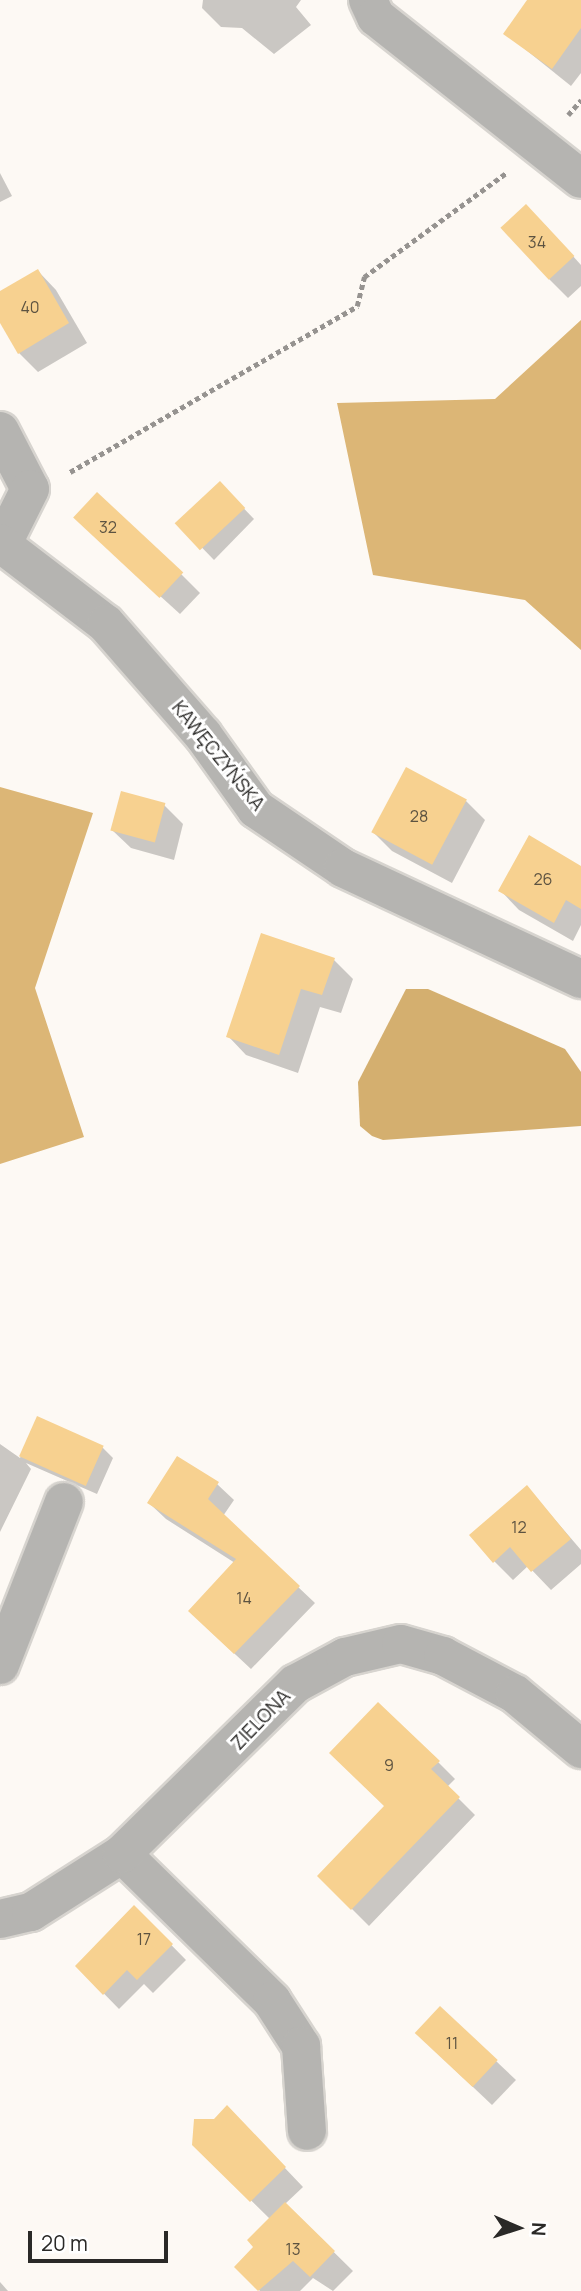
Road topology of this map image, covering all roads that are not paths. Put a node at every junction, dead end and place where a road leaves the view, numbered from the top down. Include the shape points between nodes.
1 (368, 0) edge
2 (581, 178) edge
3 (0, 431) edge
4 (1, 544) edge
5 (581, 979) edge
6 (64, 1502) dead end
7 (0, 1665) edge
8 (581, 1749) edge
9 (122, 1854) junction
10 (0, 1919) edge
11 (307, 2131) dead end

1 - 2 street via 376,17
3 - 4 street via 30,489
4 - 5 street, KAWĘCZYŃSKA via 106,624 203,735 256,809 343,868
6 - 7 street
8 - 9 street, ZIELONA via 515,1694 443,1656 401,1644 345,1657 295,1684
9 - 10 street, ZIELONA via 32,1912
9 - 11 street via 272,2001 301,2046

